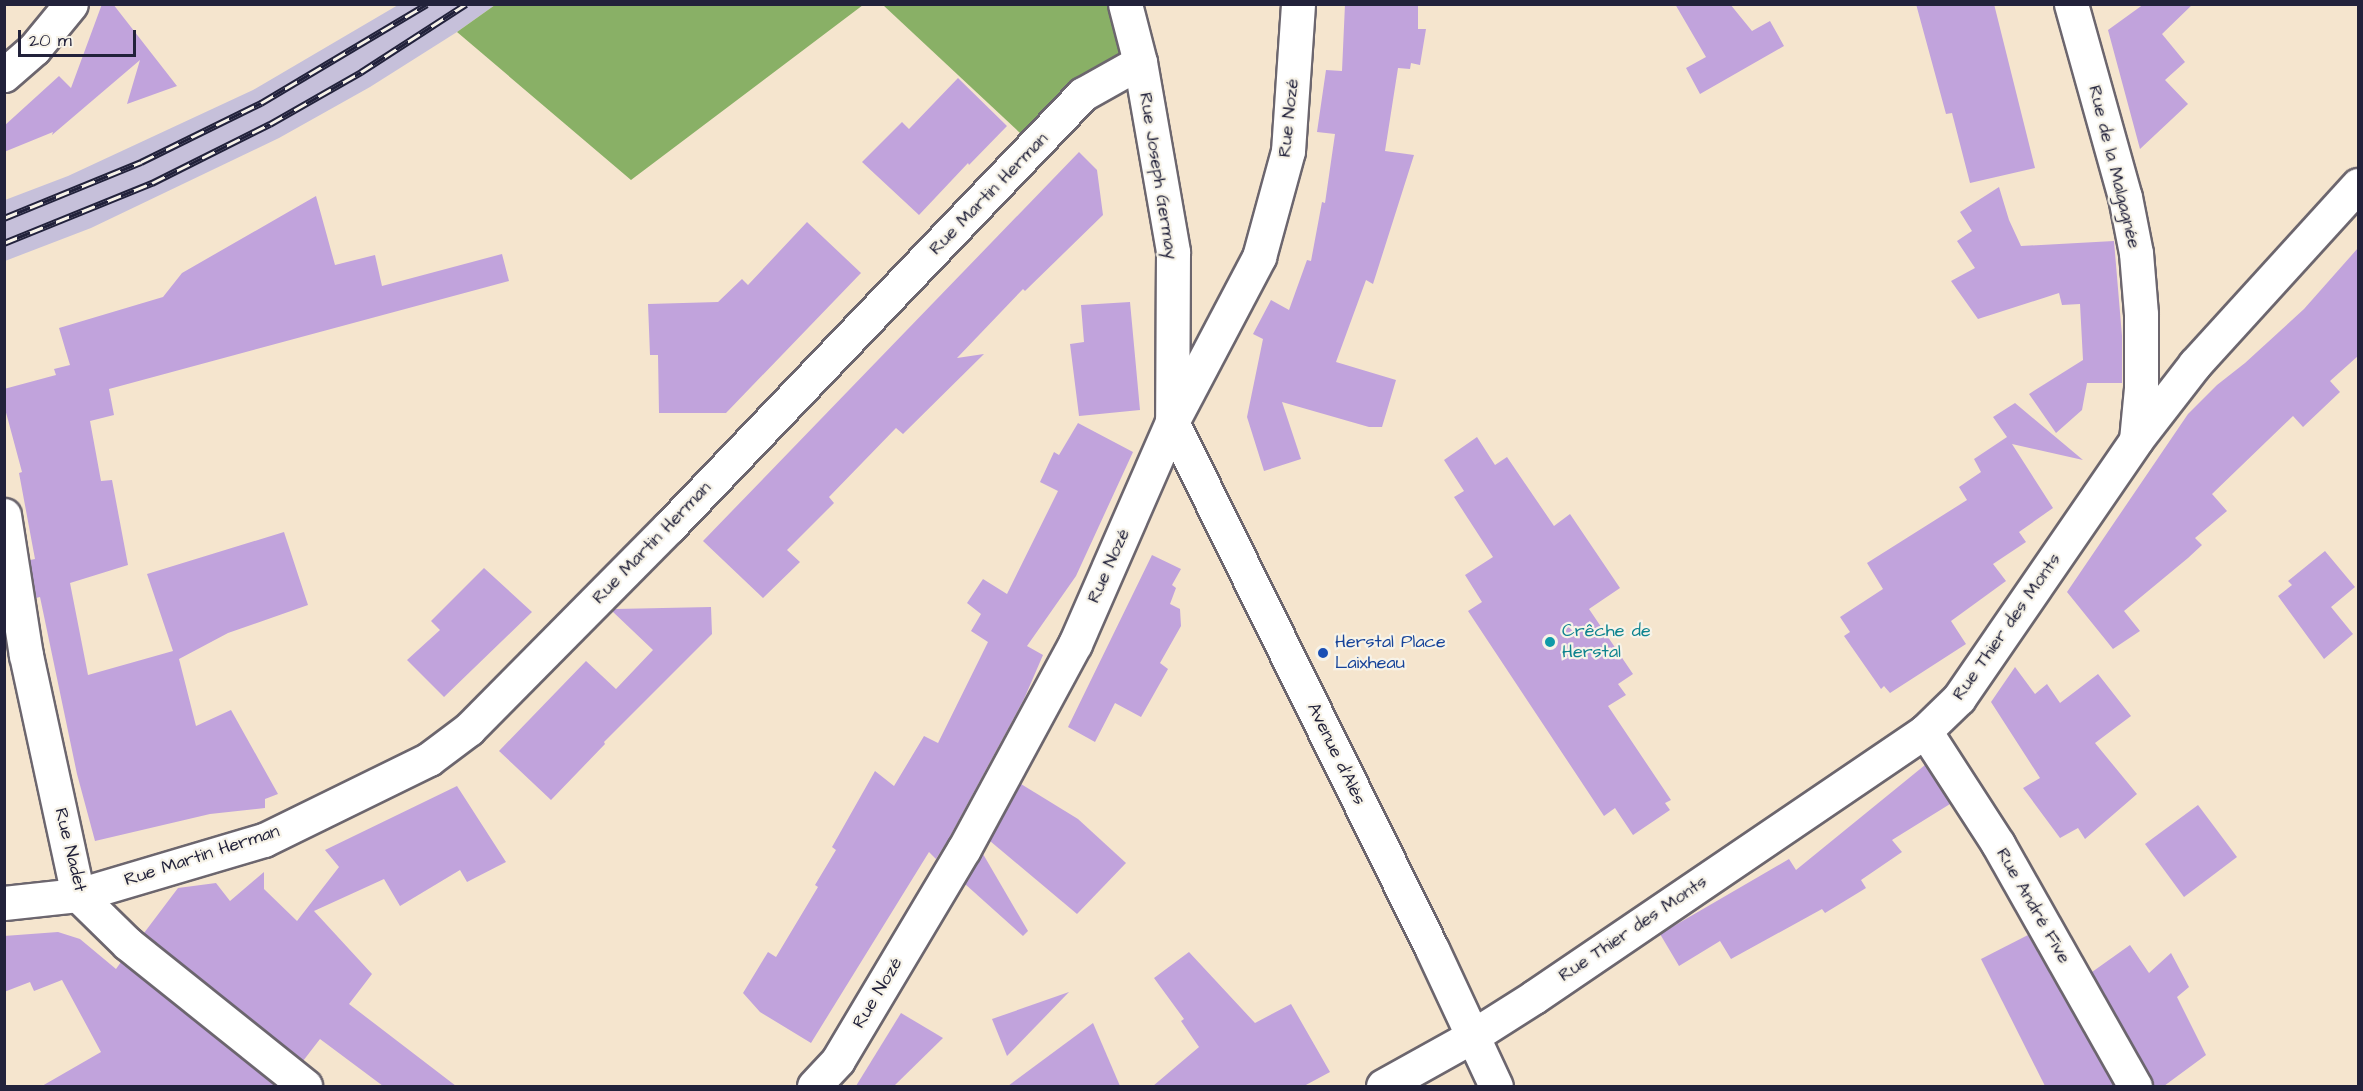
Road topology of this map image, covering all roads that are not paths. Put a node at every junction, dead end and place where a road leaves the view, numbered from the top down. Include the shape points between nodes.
1 (71, 4) edge
2 (1125, 4) edge
3 (1298, 4) edge
4 (2071, 4) edge
5 (1140, 62) junction
6 (4, 75) edge
7 (2358, 185) edge
8 (1172, 422) junction
9 (2136, 440) junction
10 (4, 515) edge
11 (15, 653) edge
12 (1924, 730) junction
13 (78, 895) junction
14 (4, 903) edge
15 (1472, 1037) junction
16 (305, 1086) edge
17 (814, 1086) edge
18 (1383, 1086) edge
19 (1496, 1086) edge
20 (2135, 1086) edge

1 - 6 street via 34,50
2 - 5 street, Rue Joseph Germay
3 - 8 street, Rue Nozé via 1288,151 1259,257
4 - 9 street, Rue de la Malgagnée via 2125,197 2136,254 2141,314
5 - 8 street, Rue Joseph Germay via 1173,252
5 - 13 street, Rue Martin Herman via 1083,94 677,519 469,729 429,759 264,840
7 - 9 street, Rue Thier des Monts via 2195,364
8 - 15 street, Avenue d'Alès
8 - 17 street, Rue Nozé via 1075,644 964,849 838,1060
9 - 12 street, Rue Thier des Monts via 1966,689
10 - 11 street, Rue Nadet
11 - 13 street, Rue Nadet
12 - 15 street, Rue Thier des Monts
12 - 20 street, Rue André Five via 1998,844
13 - 14 street, Rue Martin Herman
13 - 16 street, Rue Nadet via 128,945
15 - 18 street, Rue Thier des Monts
15 - 19 street, Avenue d'Alès

